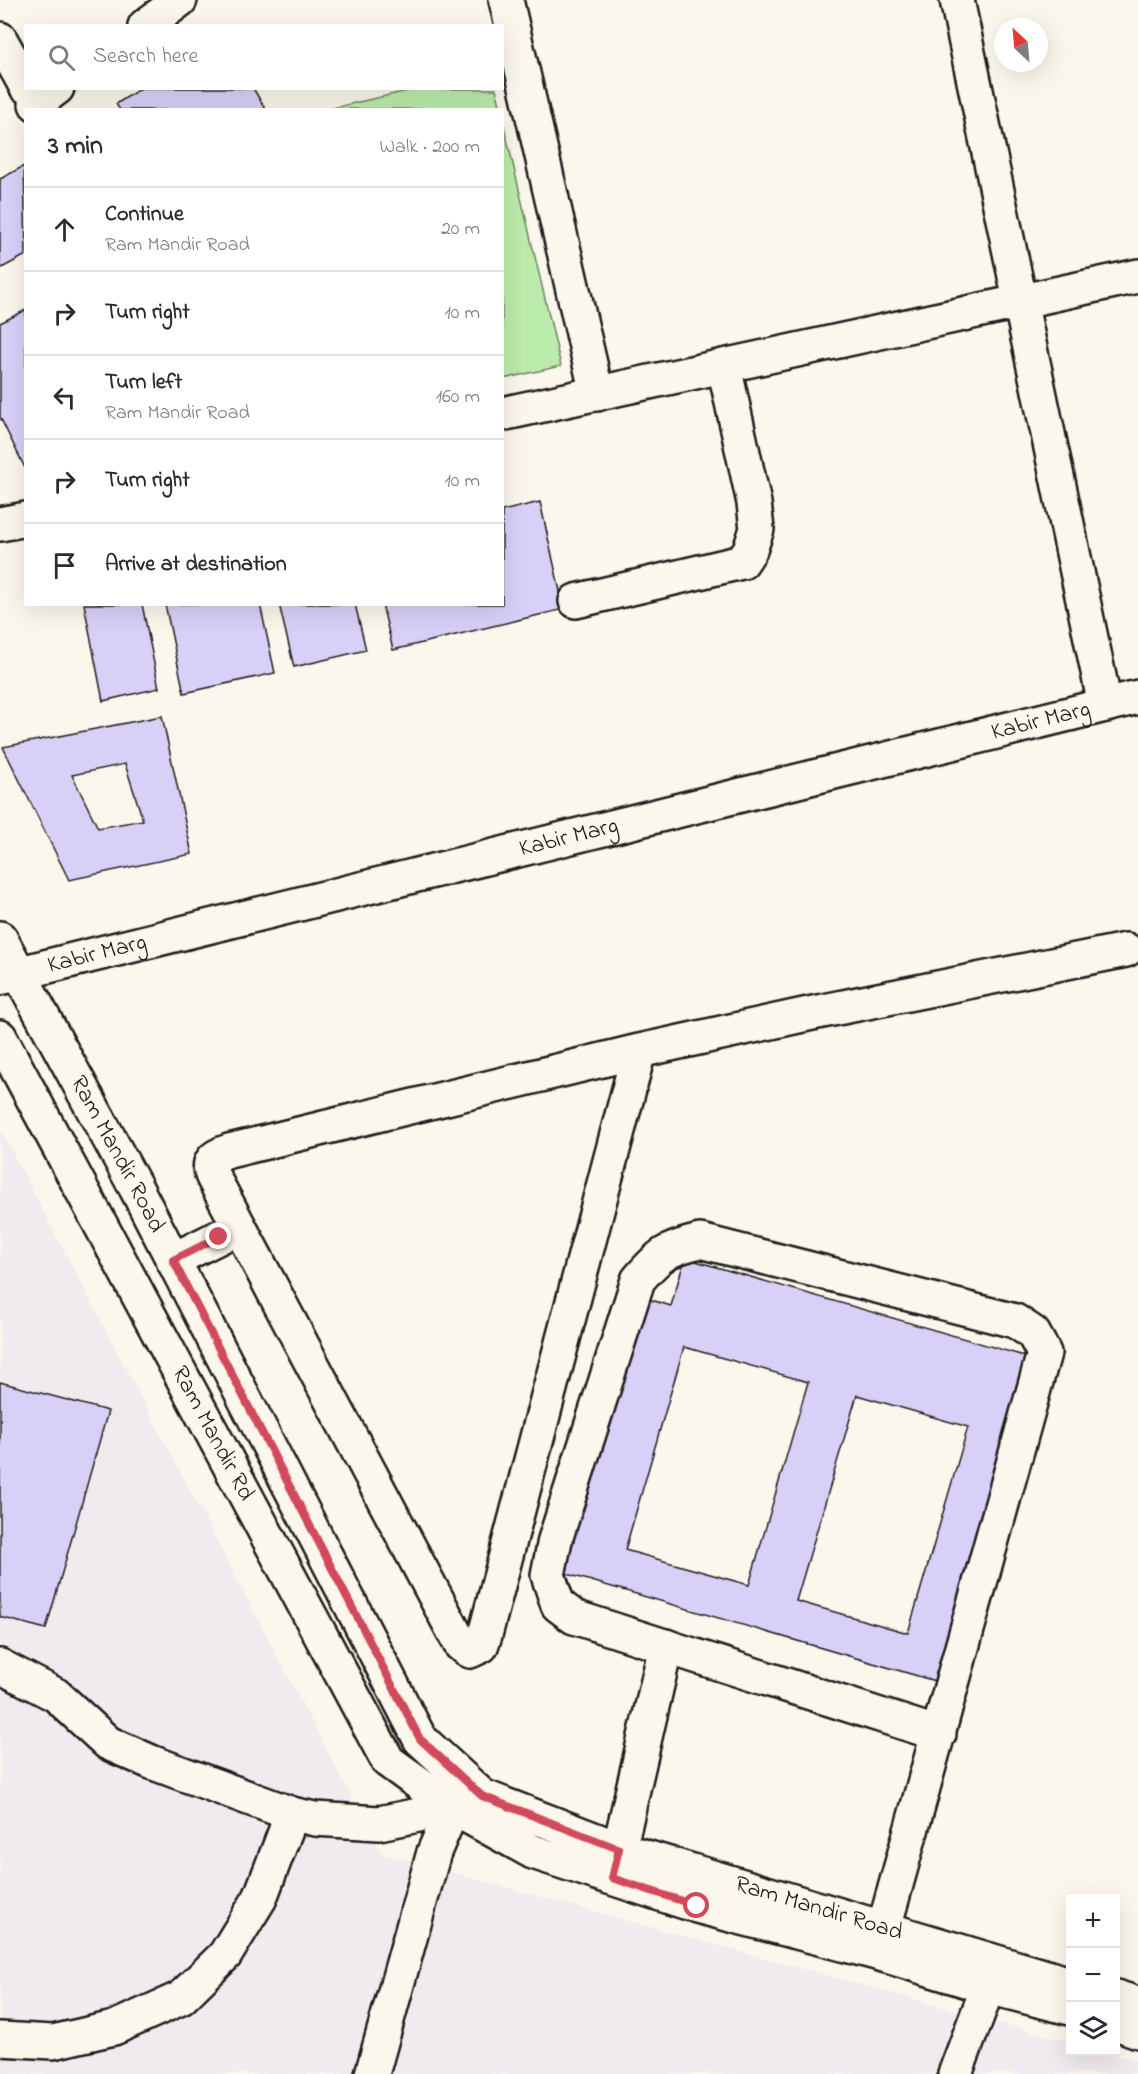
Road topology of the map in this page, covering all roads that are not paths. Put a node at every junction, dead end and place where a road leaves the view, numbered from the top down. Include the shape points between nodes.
1 (180, 0) edge
2 (506, 0) edge
3 (957, 0) edge
4 (148, 24) edge
5 (0, 39) edge
6 (24, 75) edge
7 (1138, 276) edge
8 (1020, 301) junction
9 (724, 366) junction
10 (597, 394) junction
11 (504, 414) edge
12 (24, 519) edge
13 (0, 524) edge
14 (576, 601) dead end
15 (1138, 697) edge
16 (1105, 705) junction
17 (0, 938) edge
18 (1126, 950) dead end
19 (10, 976) edge
20 (0, 1037) edge
21 (639, 1051) junction
22 (239, 1227) junction
23 (173, 1260) junction
24 (131, 1281) junction
25 (666, 1646) junction
26 (0, 1666) edge
27 (939, 1734) junction
28 (453, 1808) junction
29 (292, 1814) junction
30 (533, 1852) joint
31 (616, 1863) junction
32 (880, 1941) junction
33 (1066, 1983) edge
34 (988, 1987) junction
35 (1120, 1998) edge
36 (1138, 2004) edge
37 (1066, 2007) edge
38 (1120, 2024) edge
39 (1138, 2031) edge
40 (0, 2039) edge
41 (372, 2074) edge
42 (955, 2074) edge

1 - 4 street
2 - 10 street
3 - 8 street
5 - 6 street
7 - 8 street
8 - 9 street
8 - 16 street
9 - 10 street
9 - 14 street via 754,503 757,529 750,550 742,562
10 - 11 street
12 - 13 street
15 - 16 street, Kabir Marg
16 - 19 street, Kabir Marg
17 - 19 street, Ram Mandir Road
18 - 21 street
19 - 23 street, Ram Mandir Road via 136,1188
20 - 24 street, Ram Mandir Rd
21 - 22 street via 217,1155 209,1169
21 - 22 street via 483,1641 476,1650 461,1645
22 - 23 street
23 - 24 street
23 - 31 street, Ram Mandir Road via 420,1739 482,1796
24 - 28 street, Ram Mandir Rd via 388,1761
25 - 27 street
25 - 27 street via 574,1617 558,1605 548,1575 555,1540 638,1280 652,1263 673,1247 700,1241 1015,1321 1033,1333 1044,1353
25 - 31 street
26 - 29 street via 56,1695 108,1743
27 - 32 street
28 - 29 street via 379,1823
28 - 30 street, Ram Mandir Rd
28 - 41 street via 434,1852
29 - 40 street via 260,1898 225,1955 181,1998 114,2028 52,2042
30 - 31 street, Ram Mandir Road
31 - 32 street, Ram Mandir Road via 697,1906
32 - 33 street, Ram Mandir Road
32 - 34 street, Ram Mandir Road
34 - 37 street, Ram Mandir Road
34 - 42 street
35 - 36 street
38 - 39 street

